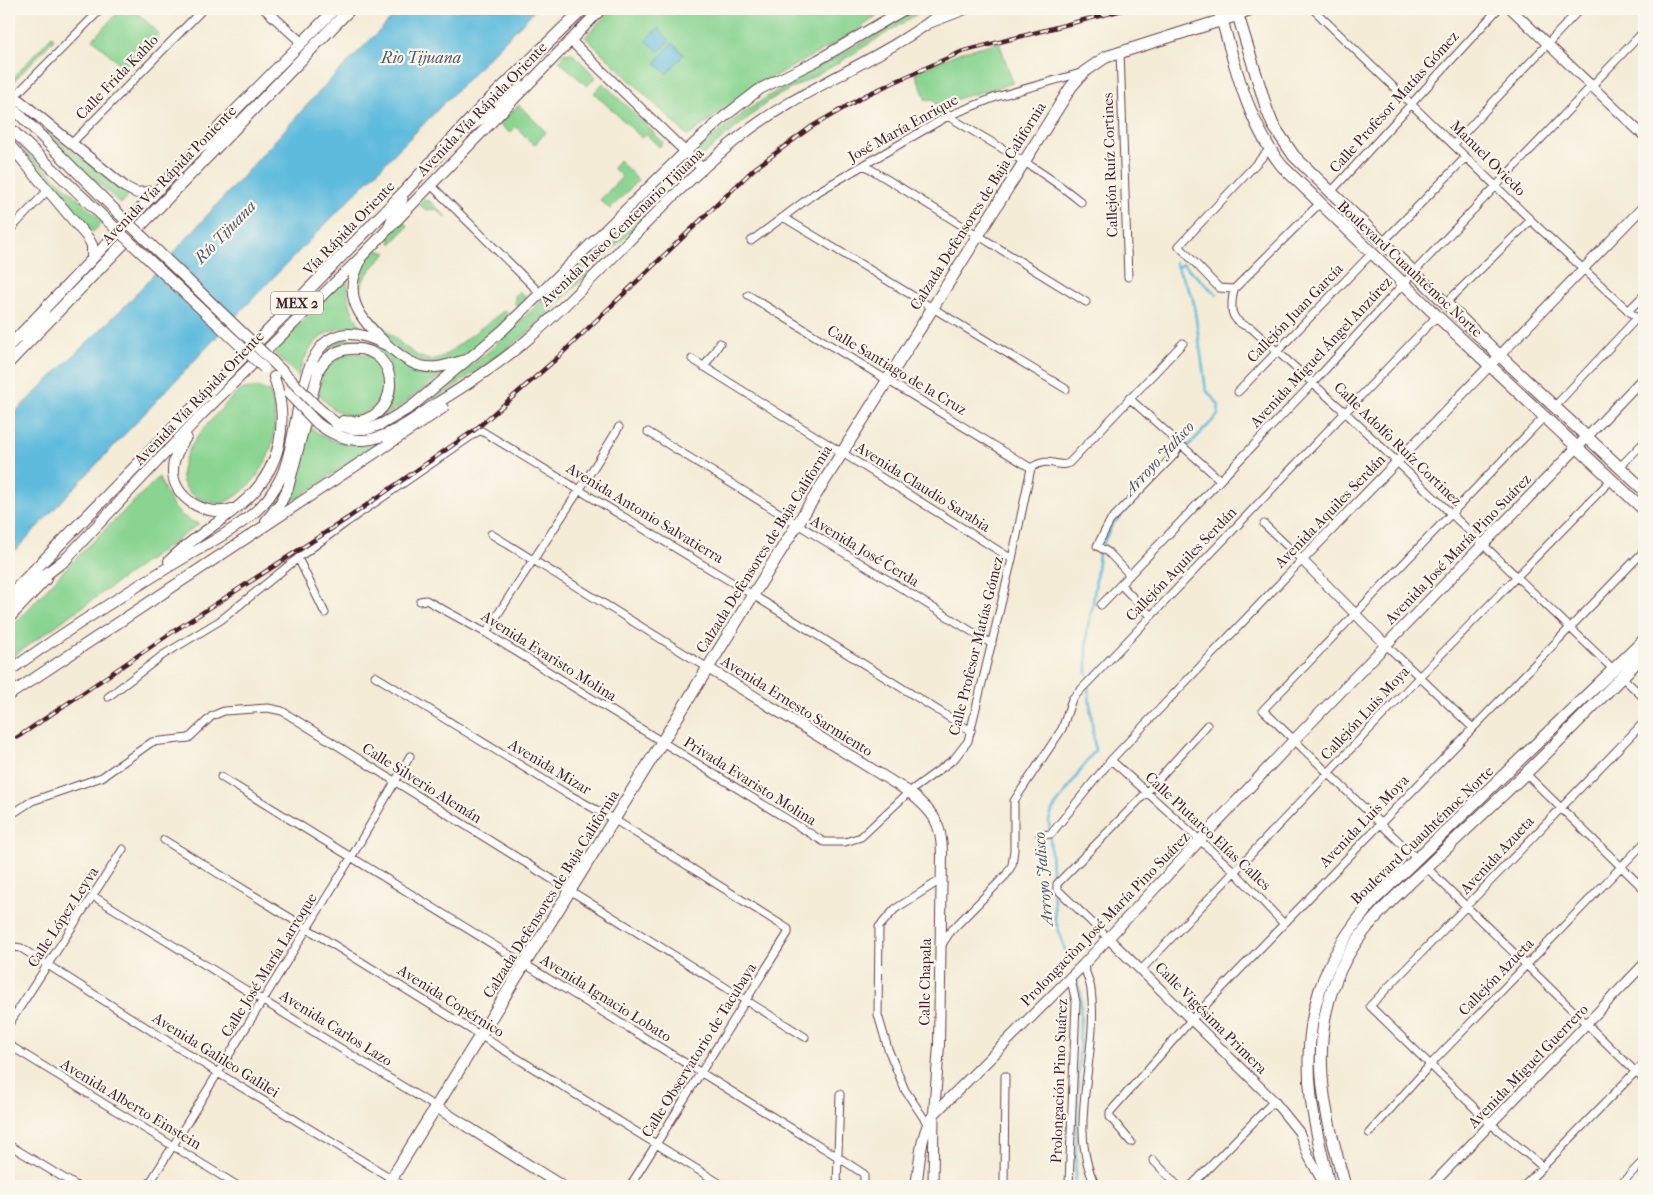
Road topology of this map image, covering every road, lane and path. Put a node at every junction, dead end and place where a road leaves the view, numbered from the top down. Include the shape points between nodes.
1 (101, 9) edge
2 (202, 9) edge
3 (265, 9) edge
4 (335, 9) edge
5 (350, 9) edge
6 (583, 9) edge
7 (600, 9) edge
8 (905, 9) edge
9 (947, 9) edge
10 (964, 9) edge
11 (1219, 9) edge
12 (1254, 9) edge
13 (1312, 9) edge
14 (1498, 9) edge
15 (1511, 9) edge
16 (1580, 9) edge
17 (1237, 12) edge
18 (1222, 21) junction
19 (930, 22) junction
20 (1644, 31) edge
21 (570, 40) junction
22 (302, 42) junction
23 (1547, 44) junction
24 (1120, 52) junction
25 (1084, 72) junction
26 (1591, 86) junction
27 (523, 87) junction
28 (11, 97) edge
29 (264, 98) junction
30 (1412, 102) junction
31 (948, 116) junction
32 (9, 127) edge
33 (1644, 136) edge
34 (449, 142) junction
35 (72, 143) junction
36 (9, 144) edge
37 (1454, 144) junction
38 (197, 150) junction
39 (1269, 150) junction
40 (685, 152) junction
41 (1466, 157) junction
42 (1023, 161) junction
43 (864, 164) junction
44 (703, 169) junction
45 (430, 184) junction
46 (1497, 187) junction
47 (48, 190) junction
48 (158, 191) junction
49 (405, 191) junction
50 (1330, 193) junction
51 (1080, 202) dead end
52 (1319, 204) junction
53 (1644, 206) edge
54 (782, 217) junction
55 (1531, 220) junction
56 (390, 225) junction
57 (9, 231) edge
58 (978, 235) junction
59 (751, 240) dead end
60 (1383, 242) junction
61 (1372, 253) junction
62 (363, 255) junction
63 (92, 258) junction
64 (1583, 268) junction
65 (1414, 272) junction
66 (1128, 277) dead end
67 (1404, 284) junction
68 (1234, 289) junction
69 (541, 294) junction
70 (748, 295) dead end
71 (1644, 295) edge
72 (1086, 302) dead end
73 (1446, 303) junction
74 (932, 308) junction
75 (44, 310) junction
76 (1628, 311) junction
77 (1436, 316) junction
78 (1636, 318) junction
79 (1644, 325) edge
80 (720, 343) dead end
81 (1183, 343) dead end
82 (9, 346) edge
83 (390, 347) junction
84 (1277, 350) junction
85 (1500, 356) junction
86 (470, 359) junction
87 (692, 359) dead end
88 (9, 361) edge
89 (268, 364) junction
90 (704, 366) junction
91 (1491, 366) junction
92 (494, 367) junction
93 (274, 377) junction
94 (1644, 377) edge
95 (887, 380) junction
96 (1314, 382) junction
97 (1066, 389) dead end
98 (1238, 392) dead end
99 (1129, 398) junction
100 (1555, 406) junction
101 (1346, 413) junction
102 (324, 414) junction
103 (201, 415) junction
104 (1545, 416) junction
105 (619, 428) dead end
106 (648, 432) dead end
107 (1588, 436) junction
108 (1644, 442) edge
109 (1181, 445) junction
110 (1578, 447) junction
111 (842, 453) junction
112 (1396, 462) junction
113 (1031, 468) junction
114 (1620, 468) junction
115 (1220, 479) junction
116 (1612, 479) junction
117 (1644, 490) edge
118 (580, 491) junction
119 (238, 507) junction
120 (1644, 510) edge
121 (1452, 515) junction
122 (1264, 524) dead end
123 (797, 525) junction
124 (260, 528) junction
125 (491, 534) dead end
126 (1484, 545) junction
127 (1644, 551) edge
128 (67, 558) junction
129 (298, 558) junction
130 (1012, 559) junction
131 (532, 560) junction
132 (1302, 560) junction
133 (155, 575) junction
134 (1130, 575) junction
135 (1516, 576) junction
136 (1121, 584) junction
137 (753, 595) junction
138 (9, 596) edge
139 (420, 601) dead end
140 (9, 604) edge
141 (1101, 605) dead end
142 (325, 613) dead end
143 (1355, 614) junction
144 (1151, 616) junction
145 (9, 618) edge
146 (1570, 626) junction
147 (486, 633) junction
148 (1644, 640) edge
149 (992, 644) junction
150 (1386, 644) junction
151 (1644, 655) edge
152 (708, 668) junction
153 (9, 671) edge
154 (1617, 673) junction
155 (375, 676) dead end
156 (1420, 676) junction
157 (9, 695) edge
158 (108, 697) dead end
159 (1644, 698) edge
160 (1644, 722) edge
161 (1207, 725) dead end
162 (1473, 728) junction
163 (971, 731) junction
164 (1293, 741) junction
165 (662, 742) junction
166 (410, 756) dead end
167 (1111, 760) junction
168 (1327, 774) junction
169 (1525, 774) junction
170 (221, 777) dead end
171 (394, 782) junction
172 (909, 792) junction
173 (1147, 792) junction
174 (1560, 809) junction
175 (9, 816) edge
176 (615, 820) junction
177 (1379, 824) junction
178 (1046, 834) dead end
179 (164, 840) dead end
180 (1202, 840) junction
181 (824, 842) joint
182 (1644, 844) edge
183 (123, 849) dead end
184 (352, 856) junction
185 (1417, 859) junction
186 (1426, 867) junction
187 (1622, 867) junction
188 (1234, 871) junction
189 (942, 879) junction
190 (1644, 888) edge
191 (570, 891) junction
192 (93, 896) junction
193 (1466, 908) junction
194 (1284, 924) junction
195 (307, 928) junction
196 (788, 928) joint
197 (1108, 938) junction
198 (942, 946) junction
199 (12, 948) edge
200 (524, 964) junction
201 (1083, 964) junction
202 (1644, 964) edge
203 (1526, 965) junction
204 (48, 966) junction
205 (1142, 969) junction
206 (1070, 976) junction
207 (263, 1000) junction
208 (746, 1000) junction
209 (1192, 1019) junction
210 (9, 1024) edge
211 (1587, 1024) junction
212 (480, 1036) junction
213 (805, 1037) dead end
214 (9, 1046) edge
215 (1644, 1063) edge
216 (1430, 1065) junction
217 (1636, 1072) junction
218 (218, 1073) junction
219 (701, 1073) junction
220 (1005, 1076) dead end
221 (1644, 1080) edge
222 (840, 1094) dead end
223 (1274, 1101) junction
224 (436, 1107) junction
225 (930, 1119) junction
226 (1491, 1124) junction
227 (1369, 1133) dead end
228 (1131, 1142) dead end
229 (656, 1144) junction
230 (9, 1145) edge
231 (173, 1146) junction
232 (838, 1157) junction
233 (1153, 1160) dead end
234 (1644, 1160) edge
235 (1542, 1167) junction
236 (389, 1182) edge
237 (77, 1186) edge
238 (148, 1186) edge
239 (238, 1186) edge
240 (404, 1186) edge
241 (562, 1186) edge
242 (630, 1186) edge
243 (724, 1186) edge
244 (837, 1186) edge
245 (864, 1186) edge
246 (916, 1186) edge
247 (933, 1186) edge
248 (1004, 1186) edge
249 (1069, 1186) edge
250 (1096, 1186) edge
251 (1178, 1186) edge
252 (1191, 1186) edge
253 (1325, 1186) edge
254 (1330, 1186) edge
255 (1345, 1186) edge
256 (1430, 1186) edge
257 (1524, 1186) edge
258 (1619, 1186) edge

1 - 28 street
2 - 35 street, Calle Frida Kahlo
3 - 22 street
4 - 22 main road, Avenida Vía Rápida Poniente
5 - 29 main road, Avenida Vía Rápida Poniente
6 - 34 main road, Vía Rápida Oriente / MEX 2
7 - 21 main road, Avenida Vía Rápida Oriente
8 - 40 main road, Avenida Paseo Centenario Tijuana via 818,60 760,89
9 - 19 main road, Avenida Paseo Centenario Tijuana
10 - 19 main road
11 - 18 main road, Boulevard Cuauhtémoc Norte
12 - 17 street
13 - 30 street, Manuel Oviedo
14 - 30 street, Calle Profesor Matías Gómez
15 - 23 street
16 - 23 street
17 - 18 main road, Calzada Defensores de Baja California
17 - 50 main road, Boulevard Cuauhtémoc Norte via 1273,125 1294,156
18 - 24 main road, Calzada Defensores de Baja California
18 - 39 main road, Boulevard Cuauhtémoc Norte via 1252,113
19 - 44 main road, Avenida Paseo Centenario Tijuana via 762,120
20 - 26 street, Avenida Miguel Ángel Anzúrez
21 - 27 main road, Avenida Vía Rápida Oriente
21 - 40 street
22 - 38 main road, Avenida Vía Rápida Poniente
23 - 26 street
23 - 37 street
24 - 25 main road, Calzada Defensores de Baja California
24 - 66 street, Callejón Ruíz Cortines
25 - 31 street, José María Enrique via 996,97
25 - 42 main road, Calzada Defensores de Baja California
26 - 33 street
26 - 46 street, Avenida Miguel Ángel Anzúrez
27 - 34 main road
27 - 45 main road, Avenida Vía Rápida Oriente
28 - 35 main road
28 - 89 main road, bridge via 118,214
29 - 38 main road
29 - 88 main road, Avenida Vía Rápida Poniente
30 - 37 street, Manuel Oviedo
30 - 50 street, Calle Profesor Matías Gómez
31 - 42 street
31 - 43 street, José María Enrique
32 - 89 main road, bridge via 109,222
34 - 49 main road, Vía Rápida Oriente / MEX 2
35 - 48 main road via 137,194
36 - 47 main road
37 - 41 street, Manuel Oviedo
38 - 48 main road, Avenida Vía Rápida Poniente
39 - 52 main road, Boulevard Cuauhtémoc Norte
39 - 68 street via 1179,246 1219,288
40 - 44 street
40 - 69 main road, Avenida Paseo Centenario Tijuana
41 - 46 street, Manuel Oviedo
41 - 60 street
42 - 51 street via 1053,179
42 - 58 main road, Calzada Defensores de Baja California
43 - 54 street, José María Enrique
43 - 58 street
44 - 92 main road, Avenida Paseo Centenario Tijuana via 569,301
45 - 56 main road, Avenida Vía Rápida Oriente
45 - 69 street
46 - 55 street, Manuel Oviedo
46 - 65 street, Avenida Miguel Ángel Anzúrez
47 - 57 street
47 - 63 main road via 88,238 92,245
48 - 63 main road, Avenida Vía Rápida Poniente
49 - 56 main road
49 - 138 main road, Vía Rápida Oriente / MEX 2
50 - 60 main road, Boulevard Cuauhtémoc Norte
52 - 61 main road, Boulevard Cuauhtémoc Norte
52 - 68 street
53 - 64 street, Avenida Aquiles Serdán
54 - 59 street, José María Enrique
54 - 74 street
55 - 64 street, Manuel Oviedo
55 - 73 street
56 - 62 main road, Avenida Vía Rápida Oriente
58 - 72 street
58 - 74 main road, Calzada Defensores de Baja California
60 - 65 main road, Boulevard Cuauhtémoc Norte
61 - 67 main road, Boulevard Cuauhtémoc Norte
61 - 84 street, Callejón Juan García
62 - 83 main road via 353,277 355,304
62 - 103 main road, Avenida Vía Rápida Oriente
63 - 75 main road, Avenida Vía Rápida Poniente
64 - 76 street, Manuel Oviedo
64 - 85 street, Avenida Aquiles Serdán
65 - 67 street, Avenida Miguel Ángel Anzúrez
65 - 73 main road, Boulevard Cuauhtémoc Norte
67 - 77 main road, Boulevard Cuauhtémoc Norte
67 - 96 street, Avenida Miguel Ángel Anzúrez
68 - 84 street, Calle Adolfo Ruíz Cortinez via 1231,307 1234,318
69 - 86 main road, Avenida Paseo Centenario Tijuana
70 - 95 street, Calle Santiago de la Cruz
71 - 76 street
73 - 85 main road, Boulevard Cuauhtémoc Norte
74 - 95 main road, Calzada Defensores de Baja California
74 - 97 street
75 - 82 main road, Avenida Vía Rápida Poniente
75 - 88 main road
76 - 78 street, Manuel Oviedo
77 - 91 main road, Boulevard Cuauhtémoc Norte
77 - 101 street, Callejón Aquiles Serdán
78 - 79 street, Manuel Oviedo
78 - 100 street
80 - 90 street
81 - 99 street
83 - 86 main road via 404,359 420,366 442,367
83 - 133 main road via 370,336 356,333 336,335 325,341 308,366 286,464 268,498 241,522
84 - 96 street, Calle Adolfo Ruíz Cortinez
84 - 98 street, Callejón Juan García
85 - 91 street, Avenida Aquiles Serdán
85 - 100 main road, Boulevard Cuauhtémoc Norte
86 - 102 main road, Avenida Paseo Centenario Tijuana via 411,407 382,424 368,429 352,429 338,425
87 - 90 street, Avenida Claudio Sarabia
89 - 93 main road, Avenida Paseo Centenario Tijuana
89 - 102 main road, Avenida Paseo Centenario Tijuana, bridge via 290,379
90 - 111 street, Avenida Claudio Sarabia
91 - 104 main road, Boulevard Cuauhtémoc Norte
91 - 112 street, Avenida Aquiles Serdán
92 - 93 main road, Avenida Paseo Centenario Tijuana, bridge via 407,423 364,440 340,437 317,423
92 - 124 main road via 484,378 402,436
93 - 119 main road via 283,409 276,458 263,483
94 - 107 street, Avenida José María Pino Suárez
95 - 111 main road, Calzada Defensores de Baja California
95 - 113 street, Calle Santiago de la Cruz
96 - 101 street, Calle Adolfo Ruíz Cortinez
96 - 115 street, Avenida Miguel Ángel Anzúrez
99 - 109 street
99 - 113 street via 1069,463 1044,462
100 - 107 main road, Boulevard Cuauhtémoc Norte
101 - 112 street, Calle Adolfo Ruíz Cortinez
101 - 144 street, Callejón Aquiles Serdán
102 - 124 main road via 355,422 376,415 387,401 391,383 381,359 366,350 350,349 333,354 323,363 315,381 288,488
103 - 119 main road via 176,454 173,478 181,493 197,506 223,512
103 - 128 main road, Avenida Vía Rápida Oriente
104 - 110 main road, Boulevard Cuauhtémoc Norte
104 - 121 street
105 - 118 street
106 - 123 street, Avenida José Cerda
107 - 110 main road, Avenida José María Pino Suárez
107 - 114 main road, Boulevard Cuauhtémoc Norte
108 - 114 street
109 - 115 street
109 - 134 street via 1110,521 1097,546
110 - 116 main road, Boulevard Cuauhtémoc Norte
110 - 126 main road, Avenida José María Pino Suárez
111 - 123 main road, Calzada Defensores de Baja California
111 - 130 street, Avenida Claudio Sarabia
112 - 121 street, Calle Adolfo Ruíz Cortinez
112 - 132 street, Avenida Aquiles Serdán
113 - 130 street, Calle Profesor Matías Gómez
114 - 117 main road, Boulevard Cuauhtémoc Norte
115 - 134 street, Avenida Miguel Ángel Anzúrez
116 - 120 main road, Boulevard Cuauhtémoc Norte
116 - 135 street, Callejón Luis Moya
118 - 129 street, Avenida Antonio Salvatierra via 482,430 477,431
118 - 131 street
118 - 137 street, Avenida Antonio Salvatierra
119 - 133 main road via 174,556
121 - 126 street, Calle Adolfo Ruíz Cortinez
121 - 143 street
122 - 132 street
123 - 137 main road, Calzada Defensores de Baja California
123 - 149 street, Avenida José Cerda
124 - 157 main road
125 - 131 street, Avenida Ernesto Sarmiento
126 - 135 street, Calle Adolfo Ruíz Cortinez
126 - 150 main road, Avenida José María Pino Suárez
127 - 146 street, Avenida Luis Moya
128 - 140 main road
128 - 145 main road, Avenida Vía Rápida Oriente
129 - 142 street
129 - 158 street via 221,620 163,655
130 - 149 street, Calle Profesor Matías Gómez
131 - 147 street
131 - 152 street, Avenida Ernesto Sarmiento
132 - 143 street
132 - 167 street, Avenida Aquiles Serdán
133 - 153 main road
134 - 136 street, Avenida Miguel Ángel Anzúrez
135 - 146 street, Calle Adolfo Ruíz Cortinez
135 - 156 street, Callejón Luis Moya
136 - 141 street, Avenida Miguel Ángel Anzúrez
136 - 144 street
137 - 152 main road, Calzada Defensores de Baja California
137 - 163 street, Avenida Antonio Salvatierra
139 - 147 street, Avenida Evaristo Molina via 426,600
143 - 150 street
143 - 164 street via 1263,710
144 - 198 street, Callejón Aquiles Serdán via 1072,699 1062,729 1015,800 1012,865 950,932
146 - 154 street, Calle Adolfo Ruíz Cortinez
146 - 162 street, Avenida Luis Moya
147 - 165 street, Avenida Evaristo Molina
148 - 154 main road, Boulevard Cuauhtémoc Norte
149 - 163 street, Calle Profesor Matías Gómez
150 - 156 street
150 - 164 main road, Avenida José María Pino Suárez
151 - 154 main road, Boulevard Cuauhtémoc Norte
152 - 165 main road, Calzada Defensores de Baja California
152 - 172 main road, Avenida Ernesto Sarmiento
154 - 159 street, Calle Adolfo Ruíz Cortinez
154 - 169 main road, Boulevard Cuauhtémoc Norte
154 - 185 main road, Boulevard Cuauhtémoc Norte
155 - 176 street, Avenida Mizar
156 - 162 street
156 - 168 street, Callejón Luis Moya
160 - 174 street, Avenida Azueta
161 - 173 street
162 - 177 street, Avenida Luis Moya
163 - 172 street, Calle Profesor Matías Gómez via 968,741 954,759
164 - 168 street
164 - 180 main road, Prolongaciòn José María Pino Suárez
165 - 176 main road, Calzada Defensores de Baja California
165 - 181 street, Privada Evaristo Molina
166 - 171 street, Calle José María Larroque
167 - 173 street, Calle Plutarco Elías Calles
167 - 178 street, Avenida Aquiles Serdán
168 - 177 street
168 - 188 street, Callejón Luis Moya
169 - 174 street
169 - 186 main road, Boulevard Cuauhtémoc Norte
170 - 184 street, Avenida Ignacio Lobato
171 - 175 street, Calle Silverio Alemán via 282,711 268,708 224,711 212,716 189,738 152,742 102,777 32,802
171 - 184 street, Calle José María Larroque
171 - 191 street, Calle Silverio Alemán
172 - 181 street, Calle Profesor Matías Gómez via 861,837 845,842
172 - 189 main road, Calle Chapala via 930,810 940,830
173 - 180 street, Calle Plutarco Elías Calles
173 - 197 street, Calle Vigésima Primera via 1056,887
174 - 187 street
174 - 193 street, Avenida Azueta
176 - 191 main road, Calzada Defensores de Baja California
176 - 196 street, Avenida Mizar
177 - 185 street
177 - 194 street, Avenida Luis Moya
179 - 195 street, Avenida Copérnico
180 - 188 street, Calle Plutarco Elías Calles
180 - 197 main road, Prolongaciòn José María Pino Suárez
182 - 187 street, Callejón Azueta
183 - 192 street, Calle López Leyva
184 - 195 street, Calle José María Larroque
184 - 200 street, Avenida Ignacio Lobato
185 - 254 main road, Boulevard Cuauhtémoc Norte via 1375,899 1347,932 1326,971 1318,996 1311,1024 1309,1075 1314,1118
186 - 193 street
186 - 255 main road, Boulevard Cuauhtémoc Norte via 1383,908 1359,937 1342,965 1326,1011 1320,1058 1323,1094
187 - 190 street
187 - 203 street, Callejón Azueta
188 - 194 street, Calle Plutarco Elías Calles
188 - 205 street, Callejón Luis Moya
189 - 198 main road, Calle Chapala
189 - 225 street via 895,909 879,927 878,1015 905,1090
191 - 200 main road, Calzada Defensores de Baja California
191 - 208 street, Calle Silverio Alemán
192 - 204 street, Calle López Leyva
192 - 207 street, Avenida Carlos Lazo
193 - 203 street
193 - 216 street, Avenida Azueta via 1370,1008
194 - 209 street, Avenida Luis Moya
195 - 207 street, Calle José María Larroque
195 - 212 street, Avenida Copérnico
196 - 208 street, Calle Observatorio de Tacubaya via 788,933
197 - 201 main road, Prolongaciòn José María Pino Suárez
197 - 205 street, Calle Vigésima Primera
198 - 225 main road, Calle Chapala via 939,1045
199 - 204 street, Avenida Galileo Galilei via 21,948
200 - 212 main road, Calzada Defensores de Baja California
200 - 219 street, Avenida Ignacio Lobato
201 - 206 main road, Prolongaciòn José María Pino Suárez
201 - 250 street via 1091,990 1092,1013 1084,1146 1089,1174
202 - 211 street, Avenida Miguel Guerrero
203 - 211 street
203 - 216 street, Callejón Azueta
204 - 210 street, Calle López Leyva
204 - 218 street, Avenida Galileo Galilei
205 - 209 street, Calle Vigésima Primera
206 - 225 main road, Prolongaciòn José María Pino Suárez
206 - 249 street, Prolongación Pino Suárez via 1076,1002
207 - 218 street, Calle José María Larroque
207 - 224 street, Avenida Carlos Lazo
208 - 213 street, Calle Silverio Alemán
208 - 219 street, Calle Observatorio de Tacubaya
209 - 223 street, Calle Vigésima Primera
209 - 228 street, Avenida Luis Moya via 1109,1114
211 - 217 street
211 - 226 street, Avenida Miguel Guerrero
212 - 224 main road, Calzada Defensores de Baja California
212 - 229 street, Avenida Copérnico
214 - 231 street, Avenida Alberto Einstein
215 - 217 street
216 - 226 street
216 - 227 street, Callejón Azueta
217 - 221 street
217 - 235 street
218 - 231 street, Calle José María Larroque
218 - 236 street, Avenida Galileo Galilei
219 - 229 street, Calle Observatorio de Tacubaya
219 - 232 street, Avenida Ignacio Lobato
220 - 248 street
222 - 232 street
223 - 252 street
223 - 253 street, Calle Vigésima Primera via 1299,1132
224 - 236 main road, Calzada Defensores de Baja California
224 - 241 main road, Avenida Carlos Lazo
225 - 246 main road
225 - 247 street, Calle Chapala
226 - 235 street
226 - 256 street, Avenida Miguel Guerrero
229 - 242 street, Calle Observatorio de Tacubaya
229 - 243 street, Avenida Copérnico
230 - 237 street
231 - 238 street, Calle José María Larroque
231 - 239 street, Avenida Alberto Einstein
232 - 244 street
232 - 245 street, Avenida Ignacio Lobato via 864,1174
233 - 251 street
234 - 258 street
235 - 257 street
236 - 240 street, Avenida Galileo Galilei

